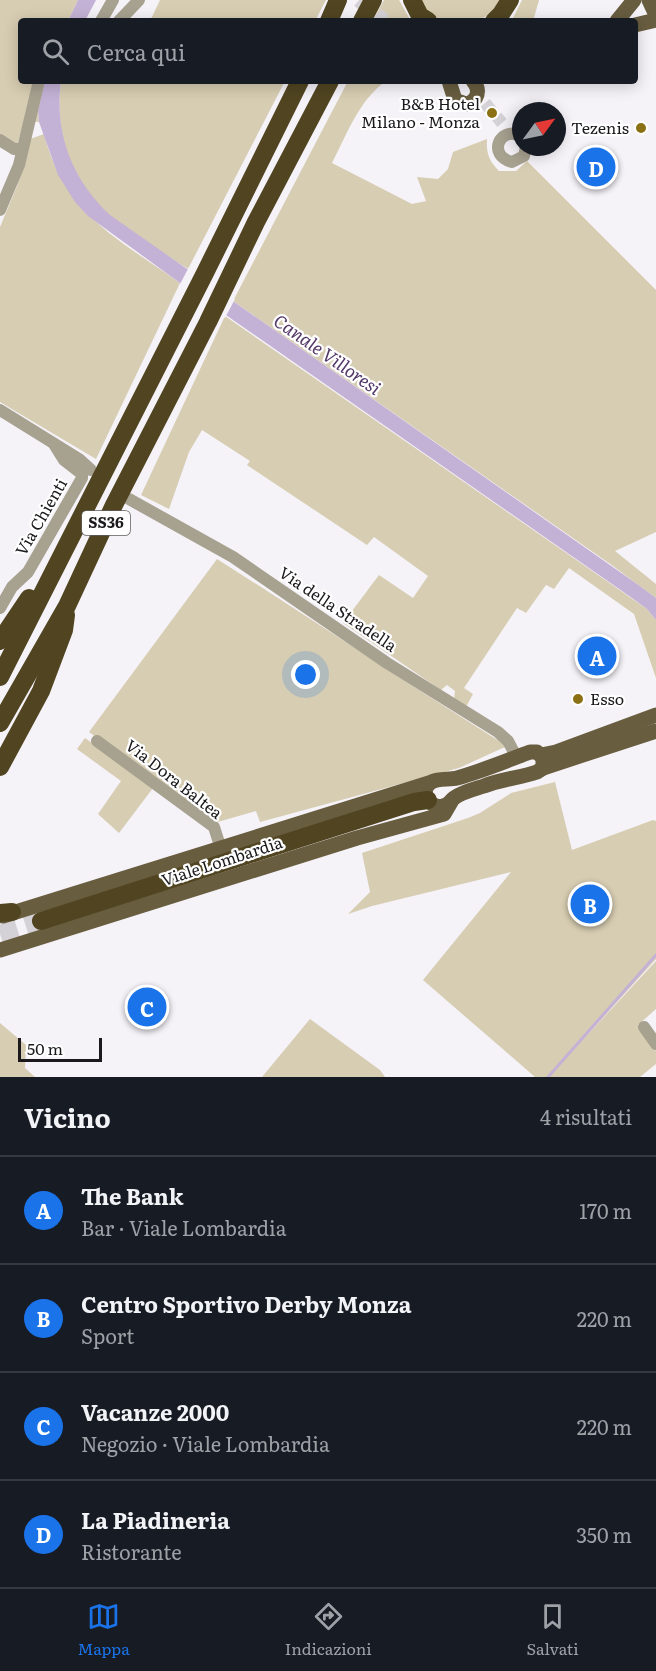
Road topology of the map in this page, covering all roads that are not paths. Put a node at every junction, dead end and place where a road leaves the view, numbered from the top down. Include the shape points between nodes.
1 (113, 0) edge
2 (139, 0) edge
3 (338, 0) edge
4 (373, 0) edge
5 (412, 0) edge
6 (510, 0) edge
7 (634, 0) edge
8 (649, 0) edge
9 (656, 15) edge
10 (104, 18) edge
11 (122, 18) edge
12 (331, 18) edge
13 (364, 18) edge
14 (423, 18) edge
15 (497, 18) edge
16 (619, 18) edge
17 (656, 20) edge
18 (638, 24) edge
19 (38, 84) edge
20 (299, 84) edge
21 (328, 84) edge
22 (339, 84) edge
23 (452, 84) edge
24 (480, 88) edge
25 (512, 132) edge
26 (0, 140) edge
27 (22, 149) junction
28 (523, 156) edge
29 (0, 210) edge
30 (256, 222) junction
31 (0, 410) edge
32 (54, 444) junction
33 (91, 470) dead end
34 (129, 499) dead end
35 (58, 561) junction
36 (67, 606) junction
37 (0, 608) edge
38 (0, 641) edge
39 (0, 676) edge
40 (656, 715) edge
41 (0, 723) edge
42 (656, 731) edge
43 (97, 741) dead end
44 (517, 758) junction
45 (542, 762) junction
46 (1, 766) edge
47 (429, 792) junction
48 (450, 802) junction
49 (222, 849) junction
50 (4, 914) edge
51 (41, 921) tunnel mouth
52 (0, 950) edge
53 (644, 1027) dead end
54 (656, 1044) edge

1 - 10 street
2 - 11 street
3 - 12 highway
4 - 13 highway
5 - 14 highway
6 - 15 highway
7 - 16 main road
8 - 9 main road
17 - 18 main road
19 - 27 street
20 - 35 highway, SS36
21 - 30 highway, SS36
22 - 30 highway via 276,208
23 - 24 main road via 451,94 458,103 470,103
25 - 28 street via 505,128 498,147 504,159 512,162
26 - 27 street via 14,149
27 - 29 street
30 - 36 highway, SS36
31 - 32 street
32 - 33 street
32 - 37 street, Via Chienti via 82,478 28,572 12,587
34 - 44 street, Via della Stradella via 232,557 387,663 498,732
35 - 38 highway
35 - 39 highway, SS36
36 - 41 highway, SS36
36 - 46 highway, SS36 via 55,659
40 - 45 main road, Viale Lombardia via 556,752
42 - 45 main road, Viale Lombardia
43 - 49 street, Via Dora Baltea via 214,826
44 - 45 main road, Viale Lombardia via 537,752
44 - 47 main road, Viale Lombardia
45 - 48 main road, Viale Lombardia via 530,774 488,784
47 - 48 main road, Viale Lombardia via 436,806
47 - 49 main road, Viale Lombardia
47 - 51 highway via 414,802
48 - 52 main road, Viale Lombardia via 444,814 334,844
49 - 50 main road, Viale Lombardia
53 - 54 street

